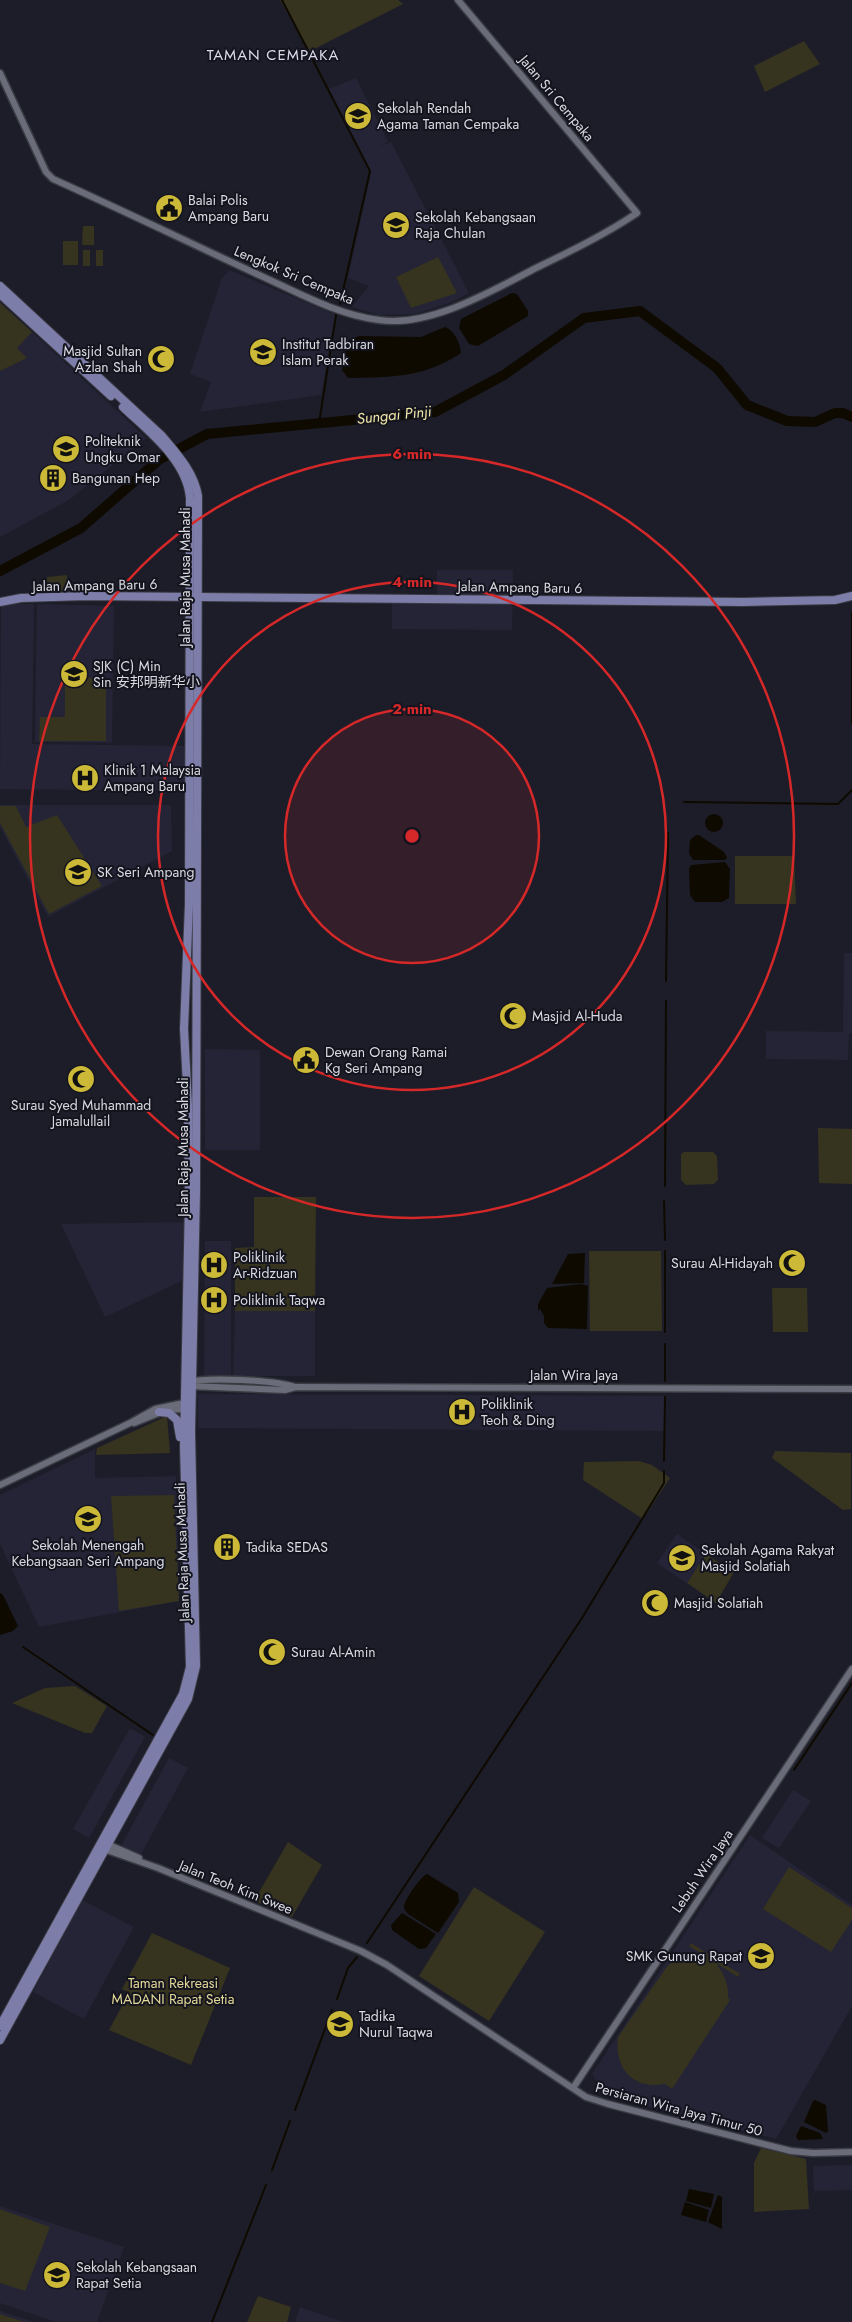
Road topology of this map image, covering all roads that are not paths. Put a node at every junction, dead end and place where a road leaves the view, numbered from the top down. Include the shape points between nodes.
1 (458, 0) edge
2 (0, 73) edge
3 (637, 213) joint
4 (0, 286) edge
5 (0, 294) edge
6 (161, 440) junction
7 (194, 596) junction
8 (852, 596) edge
9 (842, 599) junction
10 (852, 601) edge
11 (0, 602) edge
12 (189, 904) junction
13 (194, 987) junction
14 (186, 1050) junction
15 (184, 1384) junction
16 (192, 1384) junction
17 (852, 1389) edge
18 (185, 1406) junction
19 (160, 1412) junction
20 (192, 1414) junction
21 (130, 1423) junction
22 (184, 1447) junction
23 (0, 1485) edge
24 (852, 1668) edge
25 (104, 1846) junction
26 (361, 1951) joint
27 (0, 2026) edge
28 (0, 2040) edge
29 (573, 2088) junction
30 (852, 2152) edge

1 - 3 street, Jalan Sri Cempaka
2 - 3 street, Lengkok Sri Cempaka via 46,172 53,179 303,295 350,314 380,321 407,320 453,309
4 - 6 main road, Jalan Raja Musa Mahadi
5 - 6 main road, Jalan Raja Musa Mahadi
6 - 7 main road, Jalan Raja Musa Mahadi via 178,460 189,486
7 - 9 main road, Jalan Ampang Baru 6 via 743,602
7 - 11 main road, Jalan Ampang Baru 6 via 21,598
7 - 12 main road, Jalan Raja Musa Mahadi
7 - 13 main road, Jalan Raja Musa Mahadi
8 - 9 main road, Jalan Ampang Baru 6
9 - 10 main road, Jalan Ampang Baru 6
12 - 13 main road via 189,972
12 - 14 main road, Jalan Raja Musa Mahadi via 185,973
13 - 14 main road via 189,990
13 - 16 main road, Jalan Raja Musa Mahadi
14 - 15 main road, Jalan Raja Musa Mahadi via 189,1199
15 - 16 street, Jalan Wira Jaya
15 - 18 main road, Jalan Raja Musa Mahadi
16 - 17 street, Jalan Wira Jaya
16 - 18 main road
16 - 20 main road, Jalan Raja Musa Mahadi
18 - 19 street
18 - 20 main road
18 - 21 street via 155,1409
18 - 22 main road, Jalan Raja Musa Mahadi
19 - 21 street
19 - 22 main road via 169,1413 176,1420
20 - 25 main road, Jalan Raja Musa Mahadi via 194,1684
21 - 23 street
22 - 25 main road, Jalan Raja Musa Mahadi via 189,1674 183,1694
24 - 29 street, Lebuh Wira Jaya
25 - 26 street, Jalan Teoh Kim Swee
25 - 27 main road, Jalan Raja Musa Mahadi
25 - 28 main road, Jalan Raja Musa Mahadi
26 - 29 street, Persiaran Wira Jaya Timur 50
29 - 30 street, Persiaran Wira Jaya Timur 50 via 586,2097 608,2104 791,2151 813,2154

